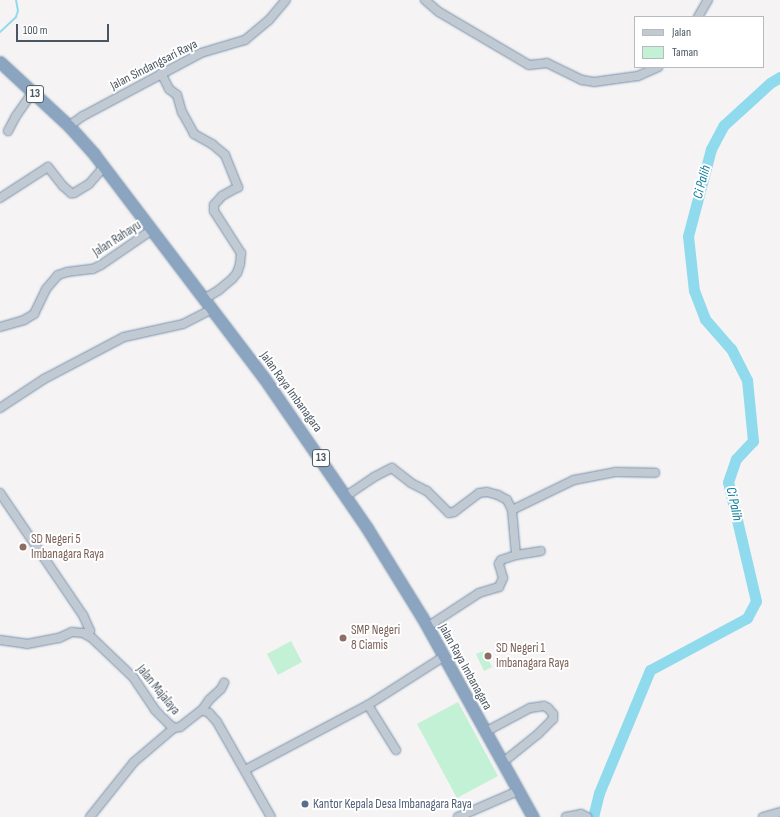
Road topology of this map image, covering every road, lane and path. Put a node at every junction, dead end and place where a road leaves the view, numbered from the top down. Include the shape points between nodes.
1 (286, 0) edge
2 (426, 0) edge
3 (708, 0) edge
4 (699, 16) edge
5 (0, 62) edge
6 (656, 68) edge
7 (161, 73) junction
8 (33, 92) junction
9 (69, 126) junction
10 (8, 131) dead end
11 (104, 167) junction
12 (0, 198) edge
13 (152, 230) junction
14 (204, 299) junction
15 (212, 309) junction
16 (0, 327) edge
17 (0, 408) edge
18 (655, 473) dead end
19 (0, 493) edge
20 (346, 496) junction
21 (512, 510) junction
22 (541, 551) dead end
23 (516, 555) junction
24 (427, 627) junction
25 (87, 635) junction
26 (0, 640) edge
27 (443, 658) junction
28 (224, 683) dead end
29 (368, 705) junction
30 (202, 710) junction
31 (174, 728) junction
32 (485, 732) junction
33 (396, 750) dead end
34 (502, 763) junction
35 (245, 770) junction
36 (518, 791) junction
37 (780, 812) edge
38 (90, 817) edge
39 (271, 817) edge
40 (458, 817) edge
41 (533, 817) edge
42 (566, 817) edge
43 (587, 817) edge
44 (763, 817) edge

1 - 7 street, Jalan Sindangsari Raya via 269,20 245,40 201,53
2 - 6 street via 439,12 530,64 548,63 582,80 594,82 638,76
3 - 4 street
5 - 8 highway, Jalan Raya Imbanagara / 13
7 - 9 street, Jalan Sindangsari Raya
7 - 14 street via 169,88 177,95 182,112 194,134 225,155 238,187 222,196 214,205 214,210 241,253 240,264 232,279
8 - 9 highway, Jalan Raya Imbanagara / 13
8 - 10 street
9 - 11 highway, Jalan Raya Imbanagara / 13
11 - 12 street via 89,184 74,194 62,186 48,167
11 - 13 highway, Jalan Raya Imbanagara / 13
13 - 14 highway, Jalan Raya Imbanagara / 13
13 - 16 street, Jalan Rahayu via 93,269 58,275 46,289 34,314 24,320
14 - 15 highway, Jalan Raya Imbanagara / 13
15 - 17 street via 183,324 124,337 44,379
15 - 20 highway, Jalan Raya Imbanagara / 13 via 264,378
18 - 21 street via 616,472 574,480
19 - 25 street via 83,615 90,631
20 - 21 street via 392,468 411,483 427,491 449,513 479,493 487,492 503,497
20 - 24 highway, Jalan Raya Imbanagara / 13
21 - 23 street
22 - 23 street
23 - 24 street via 500,560 503,578 499,587 479,593
24 - 27 highway, Jalan Raya Imbanagara / 13
25 - 26 street via 77,632 27,644
25 - 31 street, Jalan Majalaya via 133,677 160,716
27 - 29 street
27 - 32 highway, Jalan Raya Imbanagara / 13
28 - 30 street, Jalan Majalaya
29 - 33 street
29 - 35 street
30 - 31 street, Jalan Majalaya via 185,724
30 - 35 street via 209,713 217,722
31 - 38 street via 134,762
32 - 34 highway, Jalan Raya Imbanagara / 13
32 - 34 street via 530,708 544,706 553,714 554,719
34 - 36 highway, Jalan Raya Imbanagara / 13
35 - 39 street
36 - 40 street
36 - 41 highway, Jalan Raya Imbanagara / 13
37 - 44 street
42 - 43 street via 578,814

